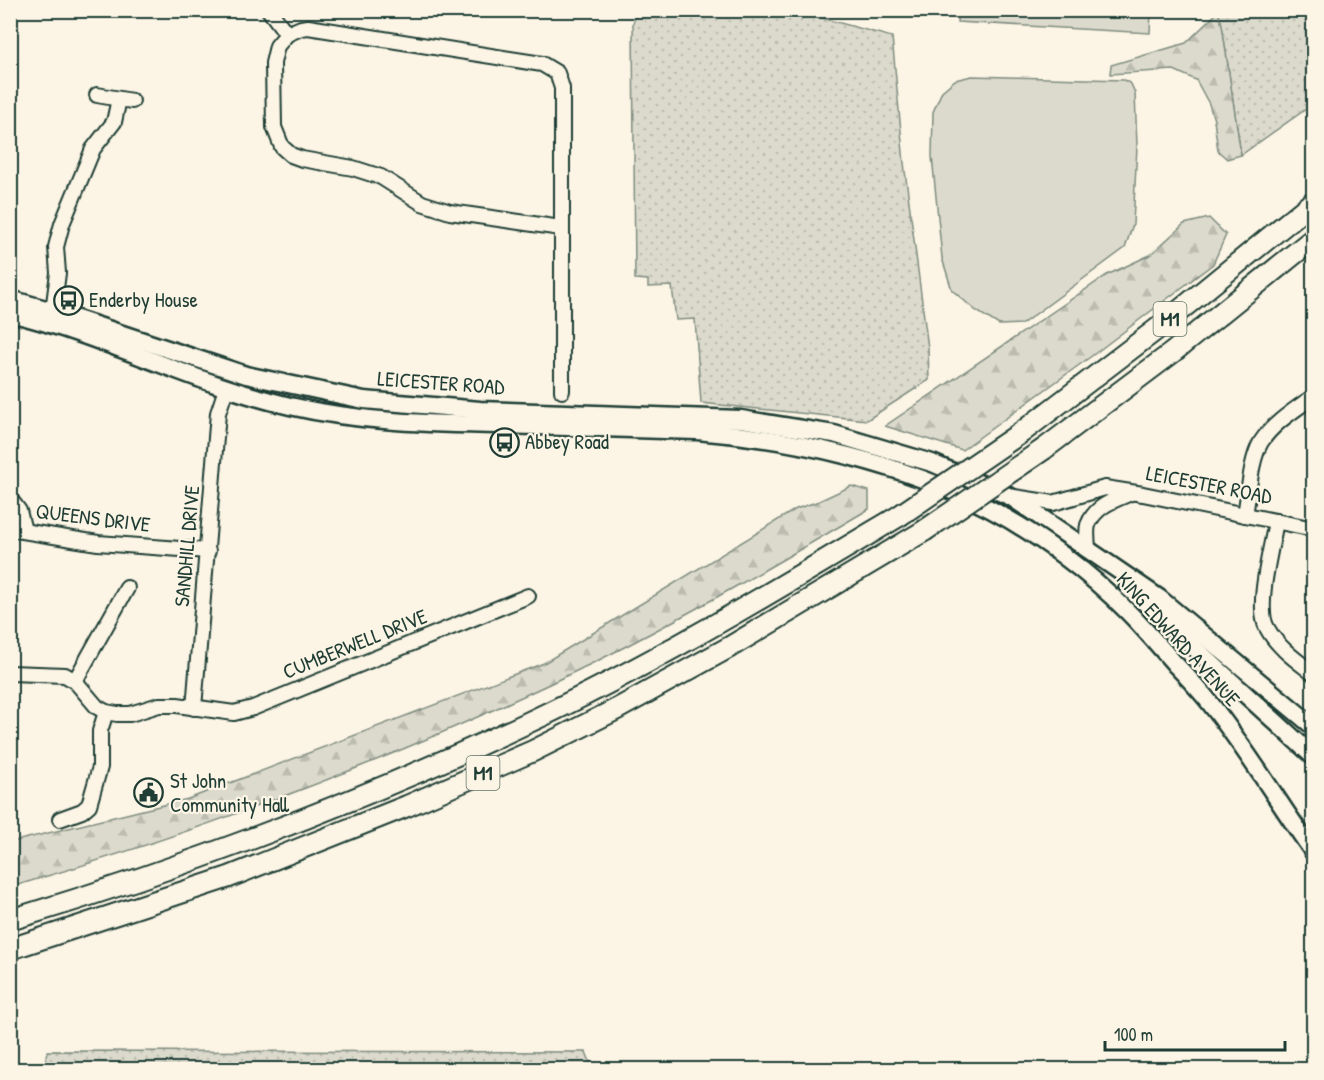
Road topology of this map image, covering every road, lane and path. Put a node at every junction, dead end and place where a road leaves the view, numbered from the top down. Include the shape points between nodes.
1 (269, 10) edge
2 (287, 34) junction
3 (97, 95) dead end
4 (1314, 201) edge
5 (561, 228) junction
6 (1314, 238) edge
7 (10, 299) edge
8 (53, 310) junction
9 (10, 313) edge
10 (226, 389) junction
11 (562, 391) dead end
12 (1314, 396) edge
13 (880, 446) joint
14 (865, 461) joint
15 (1131, 493) junction
16 (1011, 497) junction
17 (10, 499) edge
18 (1245, 515) junction
19 (1276, 521) junction
20 (1314, 529) edge
21 (17, 530) edge
22 (208, 551) junction
23 (1092, 554) junction
24 (127, 588) dead end
25 (528, 596) dead end
26 (10, 673) edge
27 (1314, 674) edge
28 (75, 681) junction
29 (194, 708) junction
30 (106, 712) junction
31 (1314, 727) edge
32 (1314, 757) edge
33 (60, 819) dead end
34 (1314, 853) edge
35 (10, 920) edge
36 (10, 949) edge

1 - 2 street
2 - 5 street via 277,46 273,63 274,127 282,147 291,155 381,177 422,203 450,213
2 - 5 street via 308,27 550,68 557,73 562,88
3 - 8 street via 126,100 93,148 62,224 56,246 58,273
4 - 35 highway, M1, bridge via 1022,432 899,516 677,645 526,724 437,764 266,833
5 - 11 street
6 - 36 highway, M1, bridge via 1173,352 1044,449 924,531 617,709 407,806 229,877
7 - 8 main road, LEICESTER ROAD
8 - 13 main road, LEICESTER ROAD via 246,375 364,400 480,410 741,419 834,434
9 - 10 main road, LEICESTER ROAD via 52,323
10 - 14 main road, LEICESTER ROAD via 322,412 409,422 735,434
10 - 22 street, SANDHILL DRIVE via 218,413
12 - 18 street via 1284,418 1261,442
13 - 16 main road, KING EDWARD AVENUE via 932,463
14 - 34 main road, KING EDWARD AVENUE via 991,509 1098,584 1129,612 1213,706
15 - 16 street, LEICESTER ROAD via 1105,488 1053,503
15 - 18 street, LEICESTER ROAD
15 - 23 street, LEICESTER ROAD via 1110,501 1094,516 1088,526
16 - 23 main road, KING EDWARD AVENUE
17 - 21 street via 19,511
18 - 19 street, LEICESTER ROAD
19 - 20 street, LEICESTER ROAD
19 - 27 street via 1262,601 1264,621 1282,649
21 - 22 street, QUEENS DRIVE via 98,543
22 - 29 street, SANDHILL DRIVE
23 - 31 main road, KING EDWARD AVENUE via 1159,598
23 - 32 main road, KING EDWARD AVENUE
24 - 28 street
25 - 29 street, CUMBERWELL DRIVE via 253,708 234,713
26 - 28 street via 65,675
28 - 30 street
29 - 30 street, CUMBERWELL DRIVE via 159,705 130,714
30 - 33 street via 100,731 100,767 89,805

